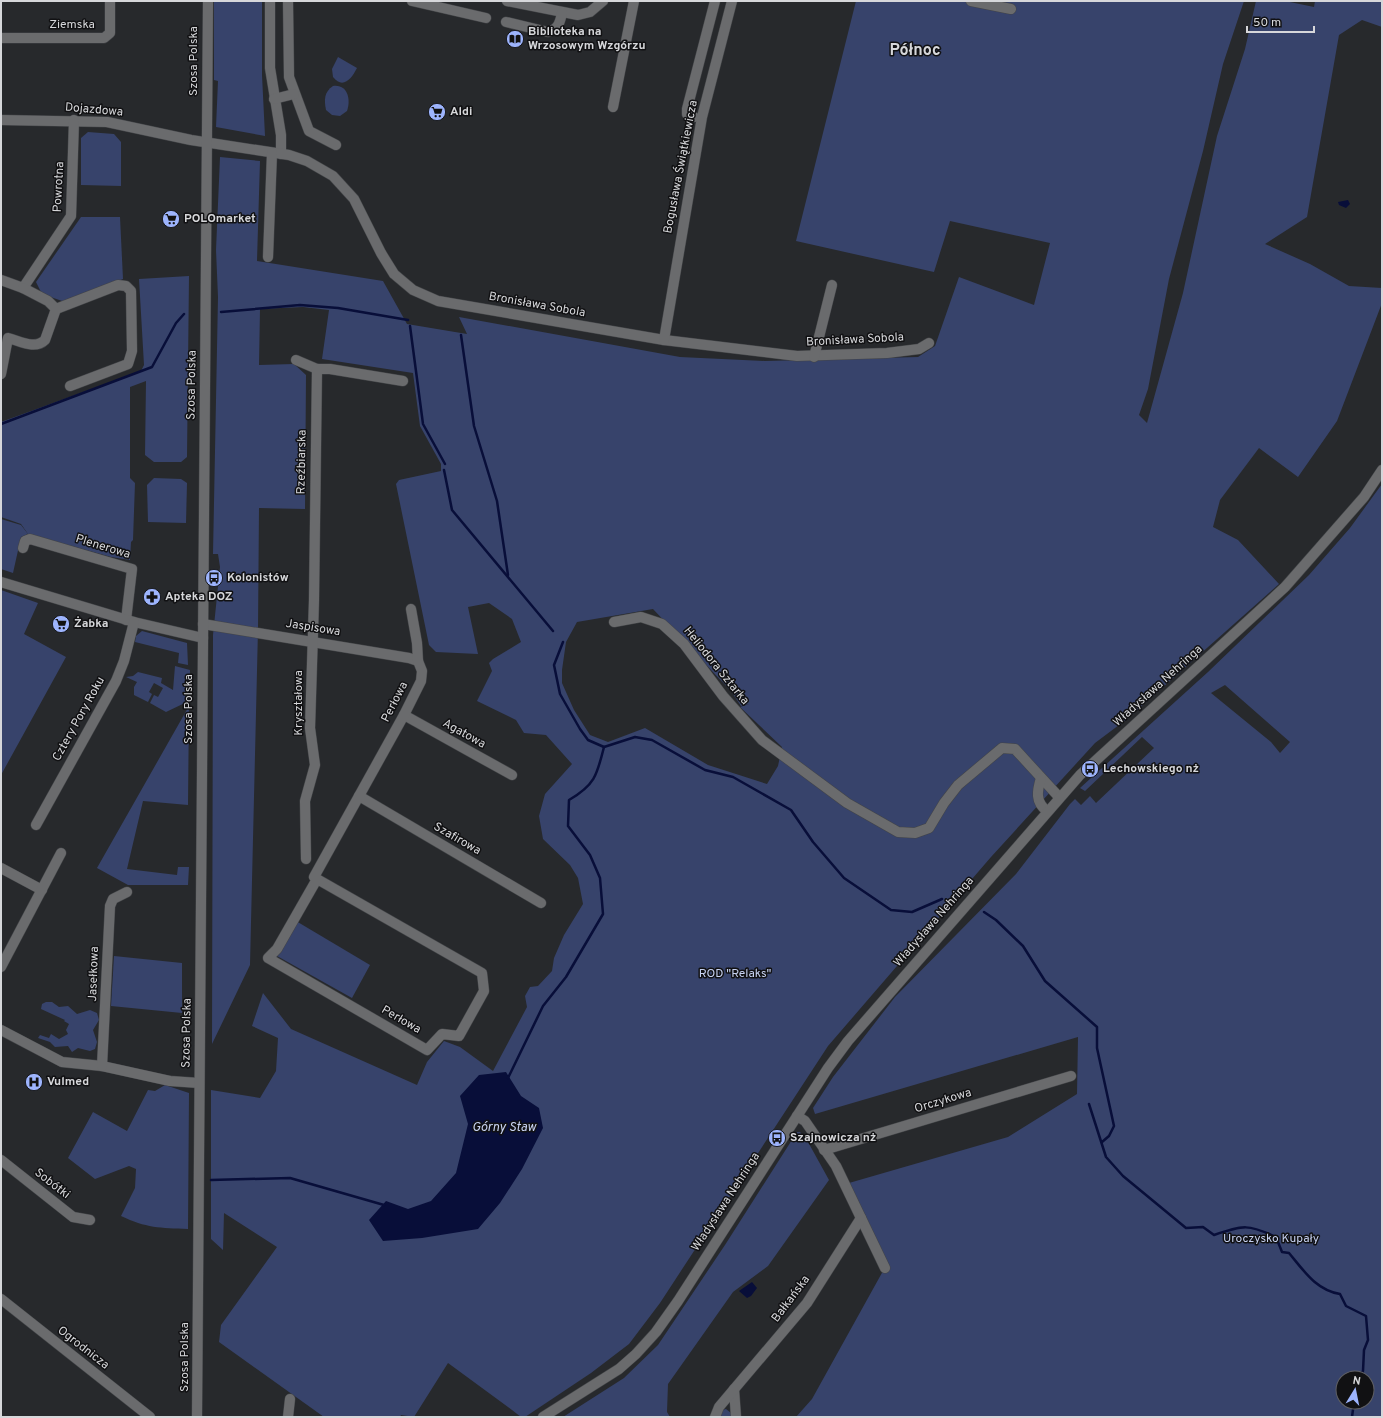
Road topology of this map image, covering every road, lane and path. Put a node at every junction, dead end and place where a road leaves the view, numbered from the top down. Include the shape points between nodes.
1 (110, 1) edge
2 (208, 1) edge
3 (270, 1) edge
4 (288, 1) edge
5 (412, 1) edge
6 (507, 1) edge
7 (603, 1) edge
8 (634, 1) edge
9 (715, 1) edge
10 (732, 1) edge
11 (971, 1) edge
12 (434, 3) edge
13 (532, 4) edge
14 (1011, 9) dead end
15 (562, 13) junction
16 (486, 18) dead end
17 (506, 22) dead end
18 (1, 38) edge
19 (294, 94) junction
20 (274, 99) junction
21 (613, 107) dead end
22 (694, 117) dead end
23 (1, 120) edge
24 (74, 120) junction
25 (206, 142) junction
26 (336, 145) dead end
27 (276, 154) junction
28 (268, 257) dead end
29 (1, 280) edge
30 (832, 285) dead end
31 (22, 288) junction
32 (56, 309) junction
33 (664, 340) junction
34 (929, 343) dead end
35 (814, 356) junction
36 (296, 360) dead end
37 (317, 369) junction
38 (1, 374) edge
39 (403, 381) dead end
40 (70, 386) dead end
41 (1382, 470) edge
42 (24, 548) dead end
43 (1, 582) edge
44 (411, 610) dead end
45 (130, 621) junction
46 (614, 622) dead end
47 (203, 624) junction
48 (203, 638) junction
49 (313, 642) junction
50 (418, 661) junction
51 (404, 715) junction
52 (512, 775) dead end
53 (1041, 778) junction
54 (359, 796) junction
55 (1060, 797) junction
56 (1047, 811) junction
57 (36, 825) dead end
58 (61, 853) dead end
59 (306, 859) dead end
60 (1, 868) edge
61 (317, 878) junction
62 (42, 890) junction
63 (127, 892) dead end
64 (541, 903) dead end
65 (1, 967) edge
66 (1, 1030) edge
67 (102, 1066) junction
68 (1071, 1076) dead end
69 (199, 1083) junction
70 (797, 1116) junction
71 (824, 1150) junction
72 (1, 1160) edge
73 (861, 1218) junction
74 (90, 1220) dead end
75 (885, 1268) dead end
76 (1, 1299) edge
77 (734, 1389) junction
78 (290, 1399) dead end
79 (150, 1417) edge
80 (197, 1417) edge
81 (288, 1417) edge
82 (543, 1417) edge
83 (715, 1417) edge
84 (736, 1417) edge

1 - 18 street, Ziemska via 110,32 104,38
2 - 25 street, Szosa Polska
3 - 20 street via 270,58
4 - 19 street via 289,72
5 - 12 street
6 - 13 street
7 - 15 street via 590,12 578,15
8 - 21 street
9 - 22 street via 686,114
10 - 33 street, Bogusława Świątkiewicza via 702,117
11 - 14 street
12 - 16 street
13 - 15 street
15 - 17 street via 559,25 548,32
19 - 20 street
19 - 26 street via 309,131
20 - 27 street via 281,135
23 - 24 street, Dojazdowa
24 - 25 street, Dojazdowa via 107,122
24 - 31 street, Powrotna via 71,216
25 - 27 street, Bronisława Sobola
25 - 47 street, Szosa Polska
27 - 28 street
27 - 33 street, Bronisława Sobola via 296,157 314,164 344,187 359,206 390,268 406,285 424,296 445,303
29 - 31 street
30 - 35 street
31 - 32 street via 48,301
32 - 38 street via 42,342 33,345 8,338
32 - 40 street via 118,286 126,286 130,291 132,351 128,364
33 - 35 street, Bronisława Sobola
34 - 35 street, Bronisława Sobola via 919,349 895,352
36 - 37 street
37 - 39 street
37 - 49 street, Rzeźbiarska
41 - 55 street, Władysława Nehringa via 1359,502 1280,593 1108,748
42 - 45 street, Plenerowa via 25,542 30,539 132,569
43 - 45 street
44 - 50 street, Perłowa
45 - 48 street
45 - 57 street, Cztery Pory Roku via 119,675
46 - 53 street, Heliodora Sztarka via 641,617 662,624 684,644 723,696 762,740 847,803 889,828 904,833 921,832 929,828 958,785 996,751 1015,749
47 - 48 street, Szosa Polska
47 - 49 street, Jaspisowa
48 - 69 street, Szosa Polska
49 - 50 street, Jaspisowa
49 - 59 street, Kryształowa via 310,728 315,765 304,801
50 - 51 street, Perłowa via 422,671 421,681
51 - 52 street, Agatowa
51 - 54 street, Perłowa
53 - 55 street
53 - 56 street via 1038,799
54 - 61 street, Perłowa via 314,877
54 - 64 street, Szafirowa
55 - 56 street, Władysława Nehringa
56 - 70 street, Władysława Nehringa via 848,1041
58 - 62 street
60 - 62 street
61 - 61 street, Perłowa via 277,949 268,958 427,1050 442,1034 459,1036 484,991 482,973
62 - 65 street
63 - 67 street, Jasełkowa via 113,899 110,906
66 - 67 street via 62,1062
67 - 69 street via 177,1082
68 - 71 street, Orczykowa
69 - 80 street, Szosa Polska
70 - 71 street via 805,1121
70 - 82 street, Władysława Nehringa via 656,1332 618,1369 589,1390
71 - 73 street via 836,1166
72 - 74 street, Sobótki via 72,1217
73 - 75 street
73 - 77 street, Bałkańska via 807,1303
76 - 79 street, Ogrodnicza
77 - 83 street, Bałkańska via 716,1411
77 - 84 street
78 - 81 street

